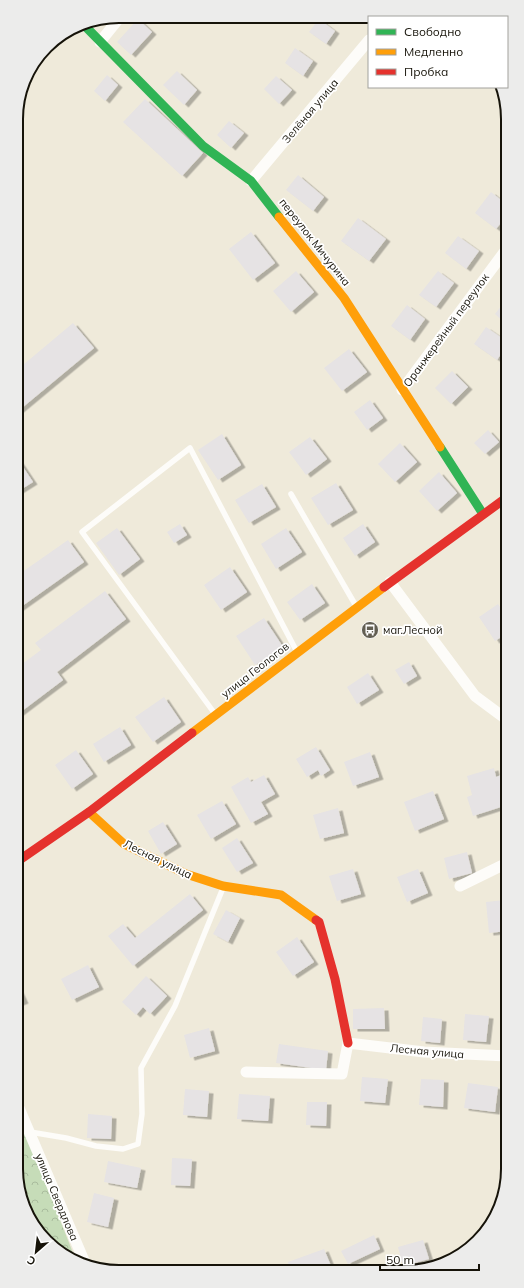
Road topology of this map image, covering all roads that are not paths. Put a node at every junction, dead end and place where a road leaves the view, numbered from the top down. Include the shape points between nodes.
1 (115, 23) edge
2 (87, 28) edge
3 (368, 41) edge
4 (100, 42) junction
5 (251, 181) junction
6 (501, 256) edge
7 (402, 390) junction
8 (290, 494) dead end
9 (501, 502) edge
10 (483, 514) junction
11 (390, 582) junction
12 (357, 608) junction
13 (298, 652) junction
14 (501, 715) edge
15 (216, 716) junction
16 (89, 812) junction
17 (23, 858) edge
18 (501, 866) edge
19 (223, 886) junction
20 (460, 886) dead end
21 (348, 1043) junction
22 (501, 1056) edge
23 (246, 1072) dead end
24 (23, 1117) edge
25 (30, 1132) junction
26 (83, 1258) edge

1 - 4 street
2 - 4 street, переулок Мичурина
3 - 5 street, Зелёная улица
4 - 5 street, переулок Мичурина via 203,146
5 - 7 street, переулок Мичурина via 344,298
6 - 7 street, Оранжерейный переулок
7 - 10 street, переулок Мичурина
8 - 12 lane
9 - 10 street, улица Геологов
10 - 11 street, улица Геологов
11 - 12 street, улица Геологов
11 - 14 street via 475,696
12 - 13 street, улица Геологов
13 - 15 street, улица Геологов
13 - 15 lane via 190,448 82,532
15 - 16 street, улица Геологов
16 - 17 street, улица Геологов
16 - 19 street, Лесная улица via 124,844 186,874
18 - 20 street
19 - 21 street, Лесная улица via 280,895 318,922 335,979
19 - 25 lane via 175,1006 141,1068 142,1114 138,1144 116,1149
21 - 22 street, Лесная улица via 424,1052
21 - 23 street, Лесная улица via 342,1074
24 - 25 street, улица Свердлова
25 - 26 street, улица Свердлова

